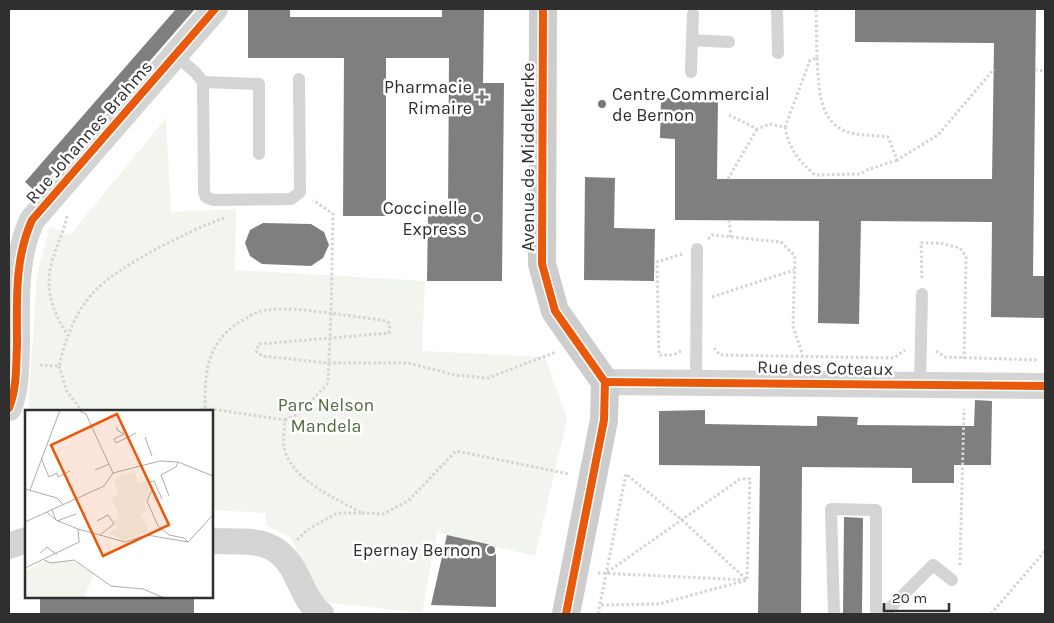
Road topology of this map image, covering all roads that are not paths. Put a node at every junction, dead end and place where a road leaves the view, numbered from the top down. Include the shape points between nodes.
1 (215, 9) edge
2 (543, 9) edge
3 (777, 9) edge
4 (693, 14) dead end
5 (692, 40) junction
6 (729, 42) dead end
7 (778, 53) dead end
8 (175, 55) junction
9 (691, 72) dead end
10 (299, 79) dead end
11 (203, 82) junction
12 (260, 154) dead end
13 (696, 249) road end
14 (922, 294) dead end
15 (605, 382) junction
16 (696, 382) junction
17 (920, 384) junction
18 (1045, 386) edge
19 (9, 408) edge
20 (25, 540) edge
21 (212, 541) edge
22 (9, 546) edge
23 (952, 580) dead end
24 (321, 614) edge
25 (566, 614) edge
26 (834, 614) edge

1 - 8 street, Rue Johannes Brahms
2 - 15 street, Avenue de Middelkerke via 542,264 555,312
3 - 7 lane
4 - 5 lane
5 - 6 lane
5 - 9 lane
8 - 11 lane
8 - 19 street, Rue Johannes Brahms via 32,220 21,252 17,284 16,382
10 - 11 lane via 300,192 291,200 213,200 206,196
11 - 12 lane via 259,84
13 - 16 lane
14 - 17 lane
15 - 16 street, Rue des Coteaux
15 - 25 street via 604,420
16 - 17 street, Rue des Coteaux
17 - 18 street, Rue des Coteaux
20 - 22 street
21 - 24 street via 266,544 283,554 311,604
23 - 26 lane via 933,565 888,610 876,610 876,510 832,509

